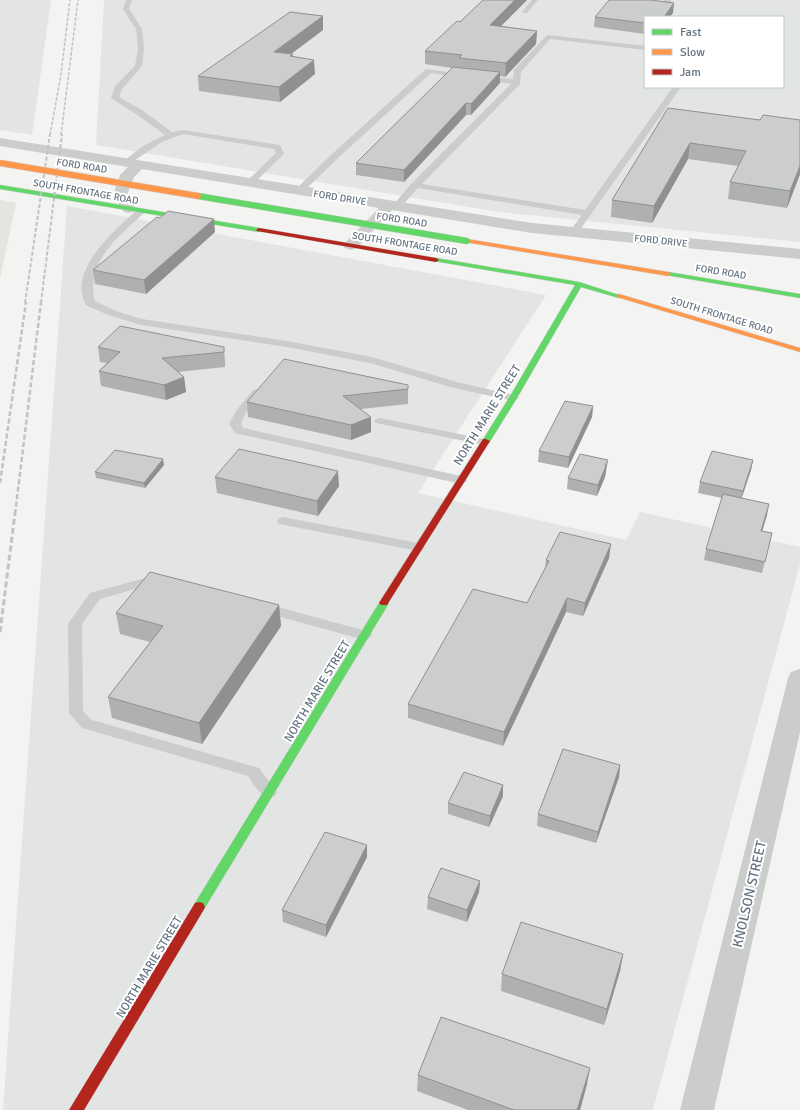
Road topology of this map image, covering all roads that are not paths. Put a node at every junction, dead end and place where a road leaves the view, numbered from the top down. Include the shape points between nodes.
1 (129, 0) edge
2 (535, 0) edge
3 (625, 0) edge
4 (666, 0) edge
5 (525, 12) dead end
6 (644, 48) edge
7 (516, 82) junction
8 (676, 88) edge
9 (169, 134) junction
10 (0, 142) edge
11 (0, 163) edge
12 (125, 163) junction
13 (140, 165) junction
14 (249, 183) junction
15 (415, 186) junction
16 (0, 187) edge
17 (300, 191) junction
18 (393, 205) junction
19 (135, 210) junction
20 (587, 213) junction
21 (574, 232) junction
22 (351, 245) junction
23 (800, 254) edge
24 (578, 284) junction
25 (800, 296) edge
26 (800, 350) edge
27 (262, 386) edge
28 (513, 398) junction
29 (380, 421) dead end
30 (484, 442) junction
31 (461, 480) junction
32 (283, 521) dead end
33 (418, 547) junction
34 (172, 586) edge
35 (248, 605) edge
36 (365, 635) junction
37 (800, 678) edge
38 (269, 792) junction
39 (76, 1110) edge
40 (698, 1110) edge

1 - 9 lane via 126,9 138,29 141,48 138,66 118,88 115,98
2 - 5 lane
3 - 4 lane via 672,4
6 - 7 lane via 548,37 517,72
7 - 15 lane
7 - 17 lane via 429,71
8 - 20 lane
9 - 12 lane
9 - 14 lane via 183,132 277,147 280,153
10 - 12 street, FORD DRIVE
11 - 25 street, FORD ROAD, bridge
12 - 13 street, FORD DRIVE
13 - 14 street, FORD DRIVE
13 - 19 street via 127,175 120,195
14 - 17 street, FORD DRIVE
15 - 18 lane
15 - 20 lane
16 - 19 street, SOUTH FRONTAGE ROAD
17 - 18 street, FORD DRIVE
18 - 21 street, FORD DRIVE via 532,228
18 - 22 street
19 - 22 street, SOUTH FRONTAGE ROAD
19 - 28 lane via 103,248 90,272 86,293 90,303 141,322 372,360 454,385
20 - 21 lane
21 - 23 street, FORD DRIVE
22 - 24 street, SOUTH FRONTAGE ROAD
24 - 26 street, SOUTH FRONTAGE ROAD
24 - 28 street, NORTH MARIE STREET
27 - 31 lane via 234,424 240,431
28 - 30 street, NORTH MARIE STREET
29 - 30 lane
30 - 31 street, NORTH MARIE STREET
31 - 33 street, NORTH MARIE STREET
32 - 33 lane
33 - 36 street, NORTH MARIE STREET
34 - 38 lane via 149,581 95,596 75,624 76,713 87,724 253,772
35 - 36 lane
36 - 38 street, NORTH MARIE STREET
37 - 40 street, KNOLSON STREET
38 - 39 street, NORTH MARIE STREET

